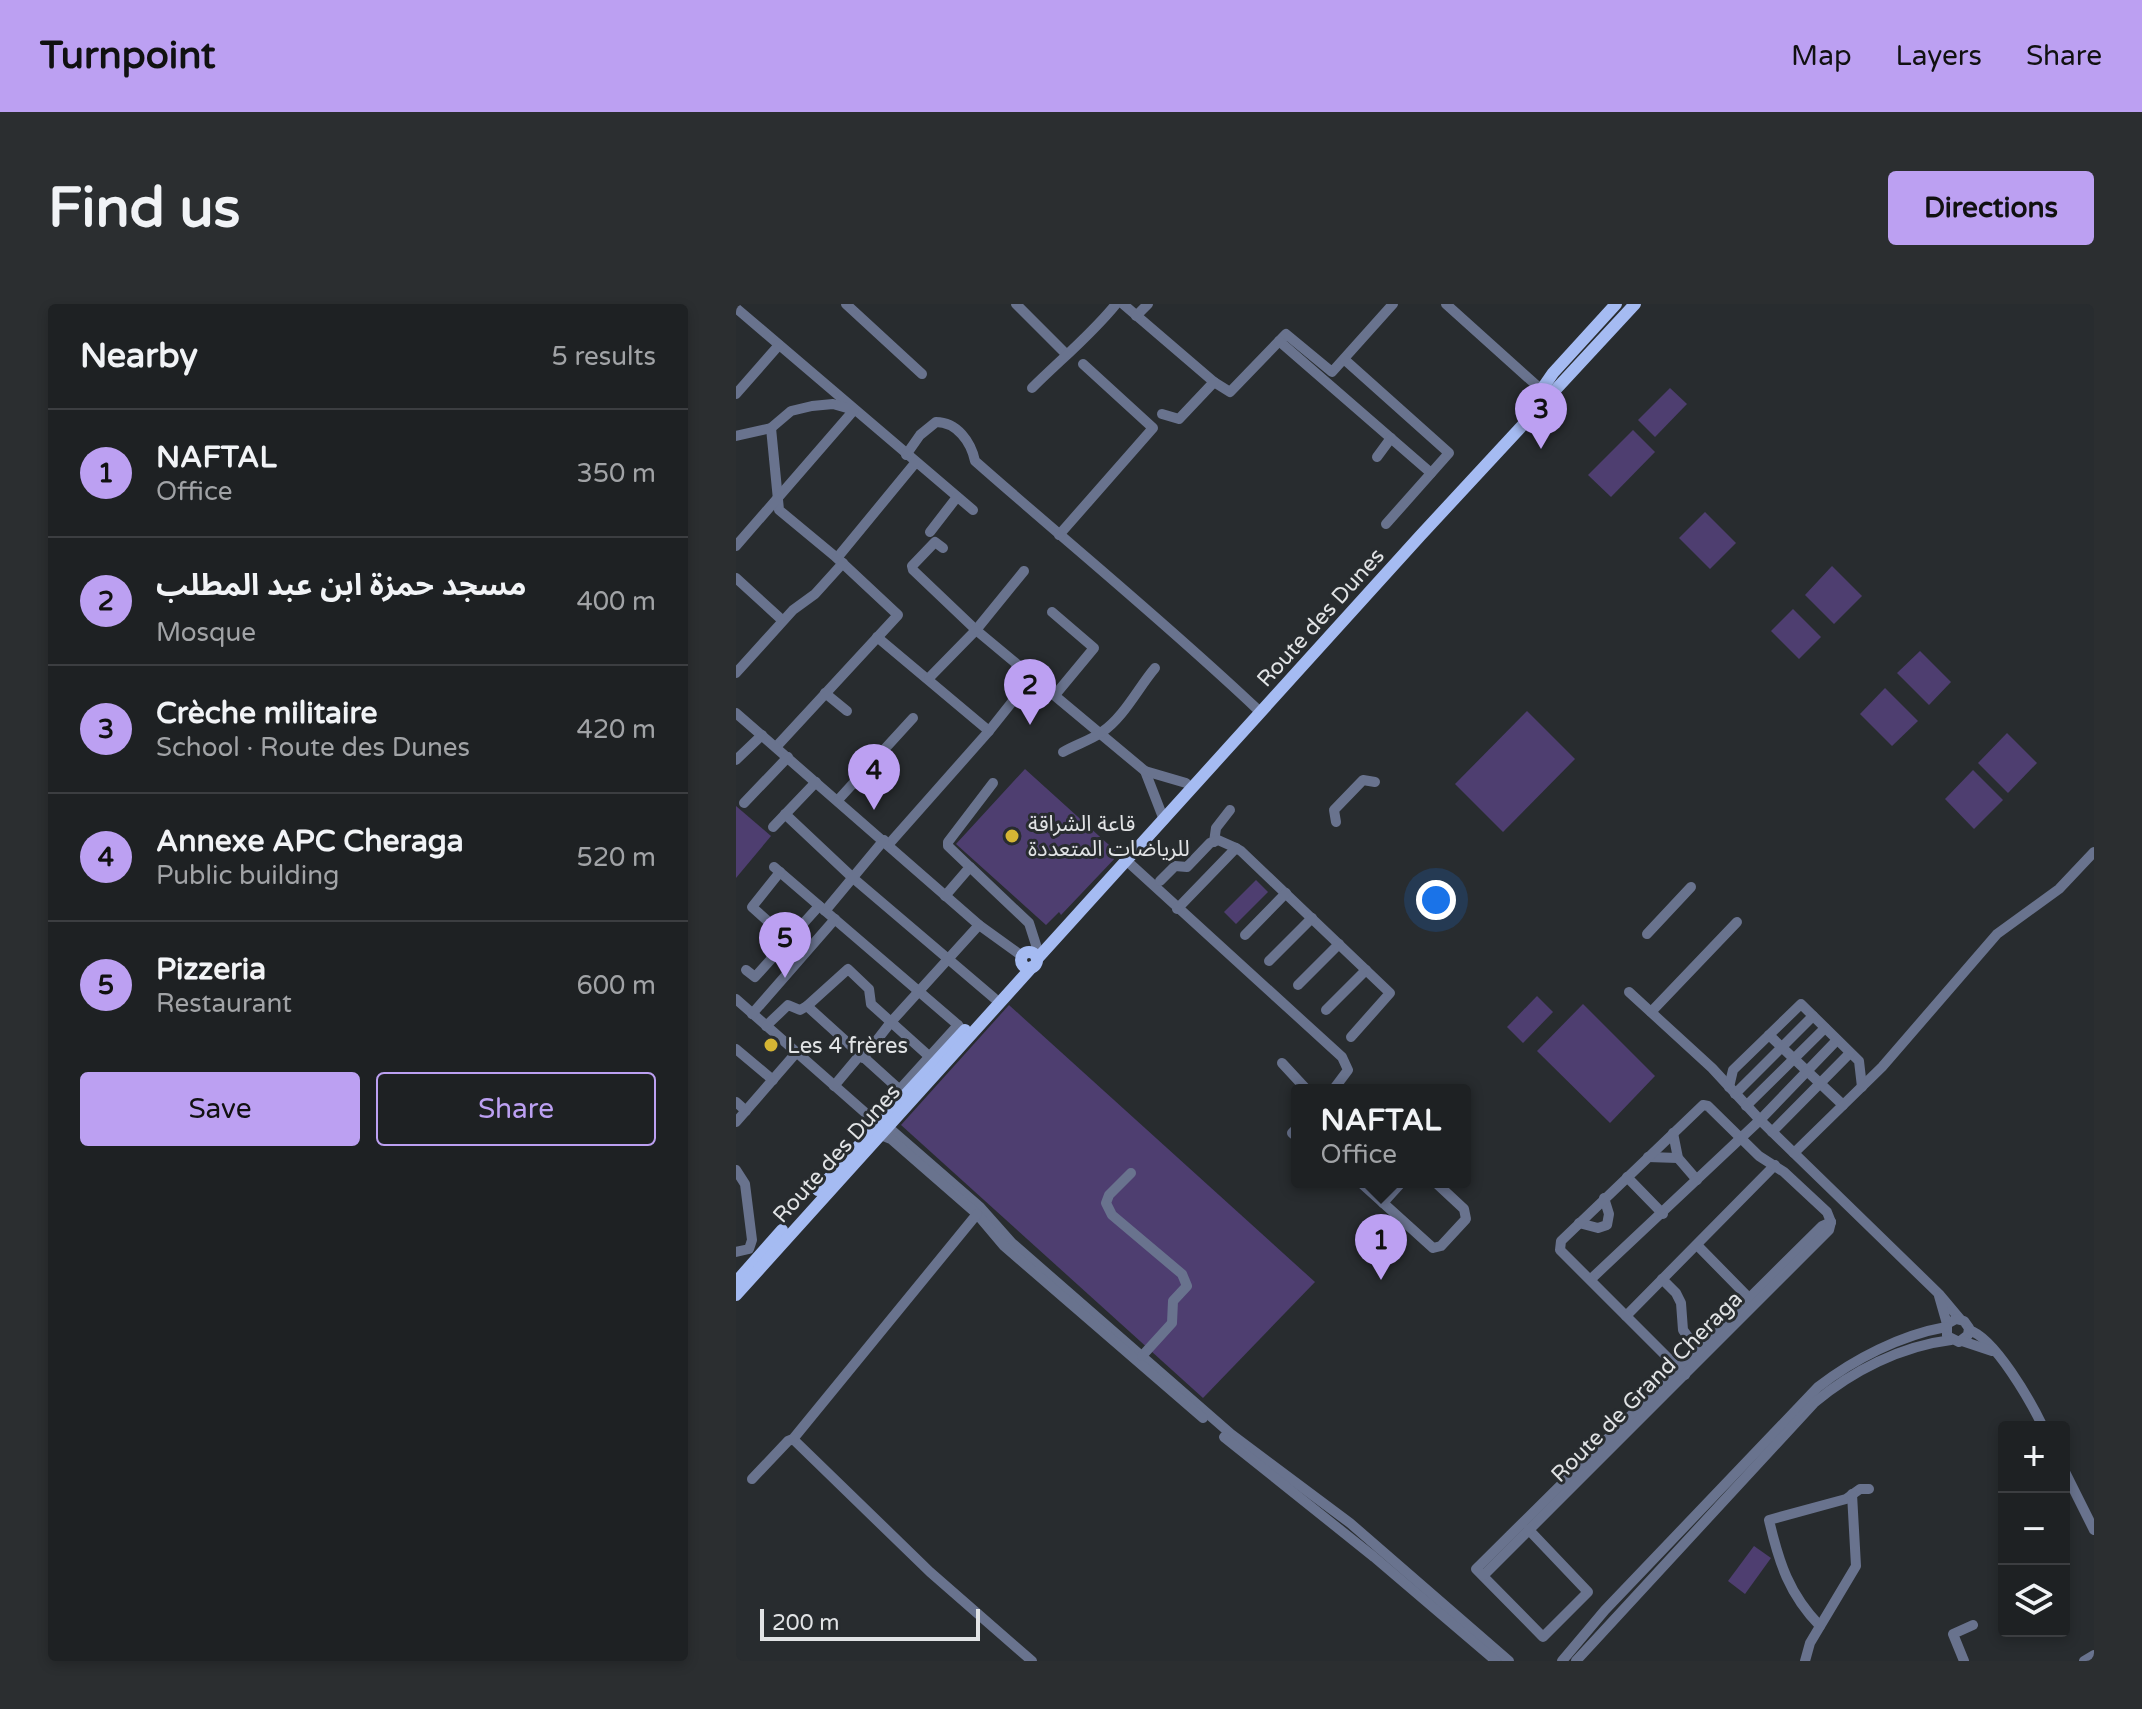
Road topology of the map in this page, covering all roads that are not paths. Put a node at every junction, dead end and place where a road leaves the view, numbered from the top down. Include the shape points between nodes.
1 (846, 304) edge
2 (1016, 304) edge
3 (1116, 304) edge
4 (1123, 304) edge
5 (1148, 304) edge
6 (1393, 304) edge
7 (1446, 304) edge
8 (1616, 304) edge
9 (1635, 304) edge
10 (736, 308) edge
11 (1136, 316) junction
12 (746, 317) junction
13 (736, 328) edge
14 (1279, 341) junction
15 (779, 345) junction
16 (1066, 354) junction
17 (1345, 360) junction
18 (1083, 364) dead end
19 (922, 374) dead end
20 (1214, 382) junction
21 (1032, 388) dead end
22 (1545, 393) junction
23 (736, 394) edge
24 (854, 410) junction
25 (1162, 414) dead end
26 (771, 428) junction
27 (736, 436) edge
28 (1391, 438) junction
29 (906, 455) junction
30 (1377, 457) dead end
31 (916, 462) junction
32 (1431, 473) junction
33 (957, 497) junction
34 (776, 498) junction
35 (973, 510) dead end
36 (1386, 524) dead end
37 (930, 532) dead end
38 (1059, 535) junction
39 (736, 546) edge
40 (943, 548) dead end
41 (840, 560) junction
42 (1024, 571) dead end
43 (736, 578) edge
44 (1052, 612) dead end
45 (782, 620) junction
46 (976, 630) junction
47 (877, 637) junction
48 (1155, 668) dead end
49 (736, 673) edge
50 (1032, 677) junction
51 (929, 678) junction
52 (825, 693) junction
53 (1055, 695) junction
54 (1256, 708) junction
55 (847, 711) dead end
56 (736, 713) edge
57 (913, 718) dead end
58 (989, 731) junction
59 (1102, 733) junction
60 (762, 735) junction
61 (776, 747) junction
62 (1063, 752) dead end
63 (788, 757) junction
64 (736, 760) edge
65 (1145, 771) junction
66 (816, 782) junction
67 (1375, 782) dead end
68 (993, 783) dead end
69 (1186, 783) junction
70 (838, 800) junction
71 (744, 803) dead end
72 (1230, 810) dead end
73 (785, 814) junction
74 (1162, 816) junction
75 (1336, 822) dead end
76 (773, 827) dead end
77 (886, 842) junction
78 (1205, 844) junction
79 (1236, 848) junction
80 (2094, 852) edge
81 (1127, 861) junction
82 (970, 867) junction
83 (853, 878) junction
84 (1160, 881) dead end
85 (1691, 887) dead end
86 (1286, 893) junction
87 (945, 896) junction
88 (822, 908) junction
89 (1177, 909) junction
90 (1312, 918) junction
91 (835, 919) junction
92 (1737, 922) dead end
93 (979, 925) junction
94 (1647, 934) dead end
95 (1245, 935) dead end
96 (789, 940) junction
97 (1339, 944) junction
98 (1031, 958) junction
99 (948, 959) junction
100 (1269, 961) dead end
101 (746, 970) dead end
102 (1366, 970) junction
103 (1298, 985) dead end
104 (919, 992) junction
105 (1629, 992) dead end
106 (994, 998) junction
107 (736, 999) edge
108 (807, 1006) junction
109 (1326, 1010) dead end
110 (1651, 1012) junction
111 (752, 1014) junction
112 (1813, 1016) junction
113 (891, 1022) junction
114 (766, 1026) junction
115 (961, 1028) junction
116 (1825, 1028) junction
117 (1769, 1035) junction
118 (1351, 1037) dead end
119 (1837, 1040) junction
120 (1781, 1047) junction
121 (736, 1049) edge
122 (796, 1053) junction
123 (1850, 1053) junction
124 (862, 1056) junction
125 (931, 1058) junction
126 (1793, 1059) junction
127 (1282, 1063) dead end
128 (1806, 1071) junction
129 (773, 1080) junction
130 (1301, 1084) edge
131 (1338, 1084) edge
132 (1818, 1084) junction
133 (834, 1086) junction
134 (1862, 1087) junction
135 (1732, 1090) junction
136 (901, 1091) junction
137 (736, 1102) edge
138 (1843, 1105) junction
139 (1746, 1106) junction
140 (746, 1111) junction
141 (1760, 1120) junction
142 (736, 1122) edge
143 (880, 1126) junction
144 (1772, 1132) junction
145 (1673, 1133) junction
146 (1740, 1138) junction
147 (1794, 1153) junction
148 (1648, 1157) junction
149 (1678, 1158) junction
150 (1775, 1165) junction
151 (736, 1170) edge
152 (1131, 1173) dead end
153 (1627, 1177) junction
154 (1697, 1180) junction
155 (1367, 1188) edge
156 (1397, 1188) edge
157 (1441, 1188) edge
158 (1604, 1198) junction
159 (1383, 1203) junction
160 (977, 1214) junction
161 (1663, 1214) junction
162 (1831, 1222) junction
163 (1579, 1223) junction
164 (1697, 1245) junction
165 (736, 1252) edge
166 (1591, 1279) junction
167 (1662, 1279) junction
168 (736, 1282) edge
169 (1939, 1294) junction
170 (736, 1295) edge
171 (1749, 1298) junction
172 (1626, 1316) junction
173 (1960, 1319) junction
174 (1947, 1326) junction
175 (1969, 1330) junction
176 (1957, 1340) junction
177 (1697, 1349) junction
178 (1993, 1352) junction
179 (1142, 1356) junction
180 (1682, 1371) junction
181 (2040, 1421) edge
182 (793, 1439) junction
183 (752, 1479) dead end
184 (2070, 1482) edge
185 (1869, 1489) dead end
186 (1852, 1494) junction
187 (1529, 1530) junction
188 (2094, 1530) edge
189 (1480, 1572) junction
190 (1973, 1625) dead end
191 (1820, 1626) junction
192 (2094, 1655) edge
193 (1032, 1661) edge
194 (1496, 1661) edge
195 (1509, 1661) edge
196 (1562, 1661) edge
197 (1576, 1661) edge
198 (1805, 1661) edge
199 (1964, 1661) edge
200 (2084, 1661) edge

1 - 19 street
2 - 16 street
3 - 16 street
4 - 11 street
5 - 11 street
6 - 17 street
7 - 22 street
8 - 22 main road, Route des Dunes via 1553,373
9 - 22 main road, Route des Dunes
10 - 12 street
11 - 20 street
12 - 13 street
12 - 15 street
14 - 17 street via 1286,334 1332,372
14 - 20 street via 1230,392
14 - 28 street
15 - 23 street
15 - 24 street
16 - 21 street
17 - 32 street via 1449,453
18 - 38 street via 1153,428
20 - 25 street via 1179,419
22 - 54 main road, Route des Dunes
22 - 74 main road, Route des Dunes
24 - 26 street via 812,406 791,411
24 - 29 street
24 - 34 street
26 - 27 street
26 - 34 street
28 - 30 street
28 - 32 street
29 - 31 street
29 - 38 street via 936,422 948,424 971,444 975,461
31 - 33 street
31 - 41 street
32 - 36 street
33 - 35 street
33 - 37 street
34 - 39 street
34 - 41 street via 779,510
38 - 54 street
40 - 46 street via 935,542 912,568
41 - 45 street via 815,594
41 - 47 street via 898,615
42 - 46 street
43 - 45 street
44 - 53 street via 1094,648
45 - 49 street
46 - 50 street
46 - 51 street
47 - 51 street
47 - 52 street
48 - 59 street
50 - 53 street
50 - 58 street
51 - 58 street
52 - 55 street
52 - 61 street
53 - 59 street
54 - 69 main road, Route des Dunes
56 - 60 street
57 - 70 street
58 - 77 street
59 - 62 street
59 - 65 street
60 - 61 street
60 - 64 street
61 - 63 street
63 - 66 street
63 - 71 street
65 - 69 street
65 - 74 street
66 - 70 street
66 - 73 street
67 - 75 street via 1363,780 1334,810
68 - 82 street via 948,842
69 - 74 main road, Route des Dunes
70 - 77 street
72 - 78 street
73 - 76 street
73 - 83 street
74 - 81 main road, Route des Dunes
74 - 98 main road, Route des Dunes
77 - 83 street
77 - 87 street
78 - 79 street
78 - 84 street via 1187,867 1172,863
79 - 86 street
79 - 89 street
80 - 134 street via 2059,889 1997,934
81 - 89 street
81 - 98 main road, Route des Dunes
82 - 87 street
82 - 98 street via 1029,923
83 - 88 street
83 - 99 street
85 - 94 street
86 - 90 street
86 - 95 street
87 - 93 street
88 - 91 street
88 - 96 street
88 - 96 street via 777,870 752,907
89 - 131 street via 1342,1057 1348,1070
90 - 97 street
90 - 100 street
91 - 104 street
91 - 111 street
92 - 110 street
93 - 98 street
93 - 99 street
96 - 101 street via 755,977
97 - 102 street
97 - 103 street
98 - 106 main road, Route des Dunes
98 - 143 main road, Route des Dunes
99 - 104 street
99 - 106 street
102 - 109 street
102 - 118 street via 1390,993
104 - 113 street
104 - 115 street
105 - 110 street
106 - 115 main road, Route des Dunes
107 - 111 street
108 - 113 street via 848,969 869,989 869,1002
108 - 114 street via 800,1010 788,1005
108 - 124 street
110 - 135 street
111 - 114 street
112 - 116 street
112 - 117 street via 1801,1004
112 - 120 street
113 - 124 street
113 - 125 street
114 - 122 street
115 - 125 street
115 - 143 main road, Route des Dunes
116 - 119 street
116 - 126 street
117 - 120 street
117 - 135 street via 1733,1070
119 - 123 street
119 - 128 street
120 - 126 street
120 - 135 street
121 - 129 street
122 - 129 street
122 - 133 street
123 - 132 street
123 - 134 street via 1860,1063
124 - 133 street
124 - 136 street
125 - 136 street
126 - 128 street
126 - 139 street
127 - 130 street
128 - 132 street
128 - 141 street
129 - 140 street
132 - 138 street
132 - 144 street
133 - 143 street
134 - 138 street
135 - 139 street
136 - 143 street
137 - 140 street
138 - 147 street
139 - 141 street
140 - 142 street
141 - 144 street
141 - 146 street
143 - 160 street
143 - 168 main road, Route des Dunes
143 - 170 main road, Route des Dunes
143 - 179 street via 980,1207 1012,1243
144 - 147 street
145 - 146 street via 1706,1105
145 - 148 street
145 - 149 street
146 - 150 street
146 - 154 street
147 - 169 street
148 - 149 street
148 - 153 street
149 - 154 street
150 - 162 street via 1827,1212
150 - 164 street
151 - 165 street via 745,1184 752,1240 749,1249
152 - 179 street via 1106,1203 1112,1215 1182,1274 1187,1286 1173,1301 1172,1323
153 - 158 street
153 - 161 street
154 - 161 street
155 - 159 street
156 - 159 street
157 - 159 street via 1466,1214 1437,1248
158 - 163 street
158 - 163 street via 1607,1225
160 - 182 street
160 - 194 street via 1004,1246 1226,1438
161 - 166 street
162 - 171 street
162 - 180 street, Route de Grand Cheraga via 1829,1230
163 - 166 street via 1559,1246
164 - 167 street
164 - 171 street
166 - 172 street
167 - 172 street
167 - 177 street via 1676,1293 1683,1330
169 - 173 street
169 - 174 street
171 - 177 street
172 - 180 street
173 - 174 street
173 - 175 street
174 - 176 street via 1947,1336
174 - 196 street via 1876,1352 1818,1387
175 - 176 street
175 - 178 street
176 - 178 street
176 - 197 street via 1923,1345 1881,1361 1814,1403
177 - 180 street
178 - 181 street via 2028,1396
179 - 195 street via 1231,1434 1350,1523
180 - 187 street, Route de Grand Cheraga
180 - 189 street
182 - 183 street
182 - 193 street via 930,1572
184 - 188 street
185 - 186 street
186 - 191 street via 1856,1566
186 - 191 street via 1769,1520 1789,1584 1801,1607
187 - 189 street, Route de Grand Cheraga
187 - 189 street via 1588,1592 1543,1637
190 - 199 street via 1953,1634
191 - 198 street
192 - 200 street

